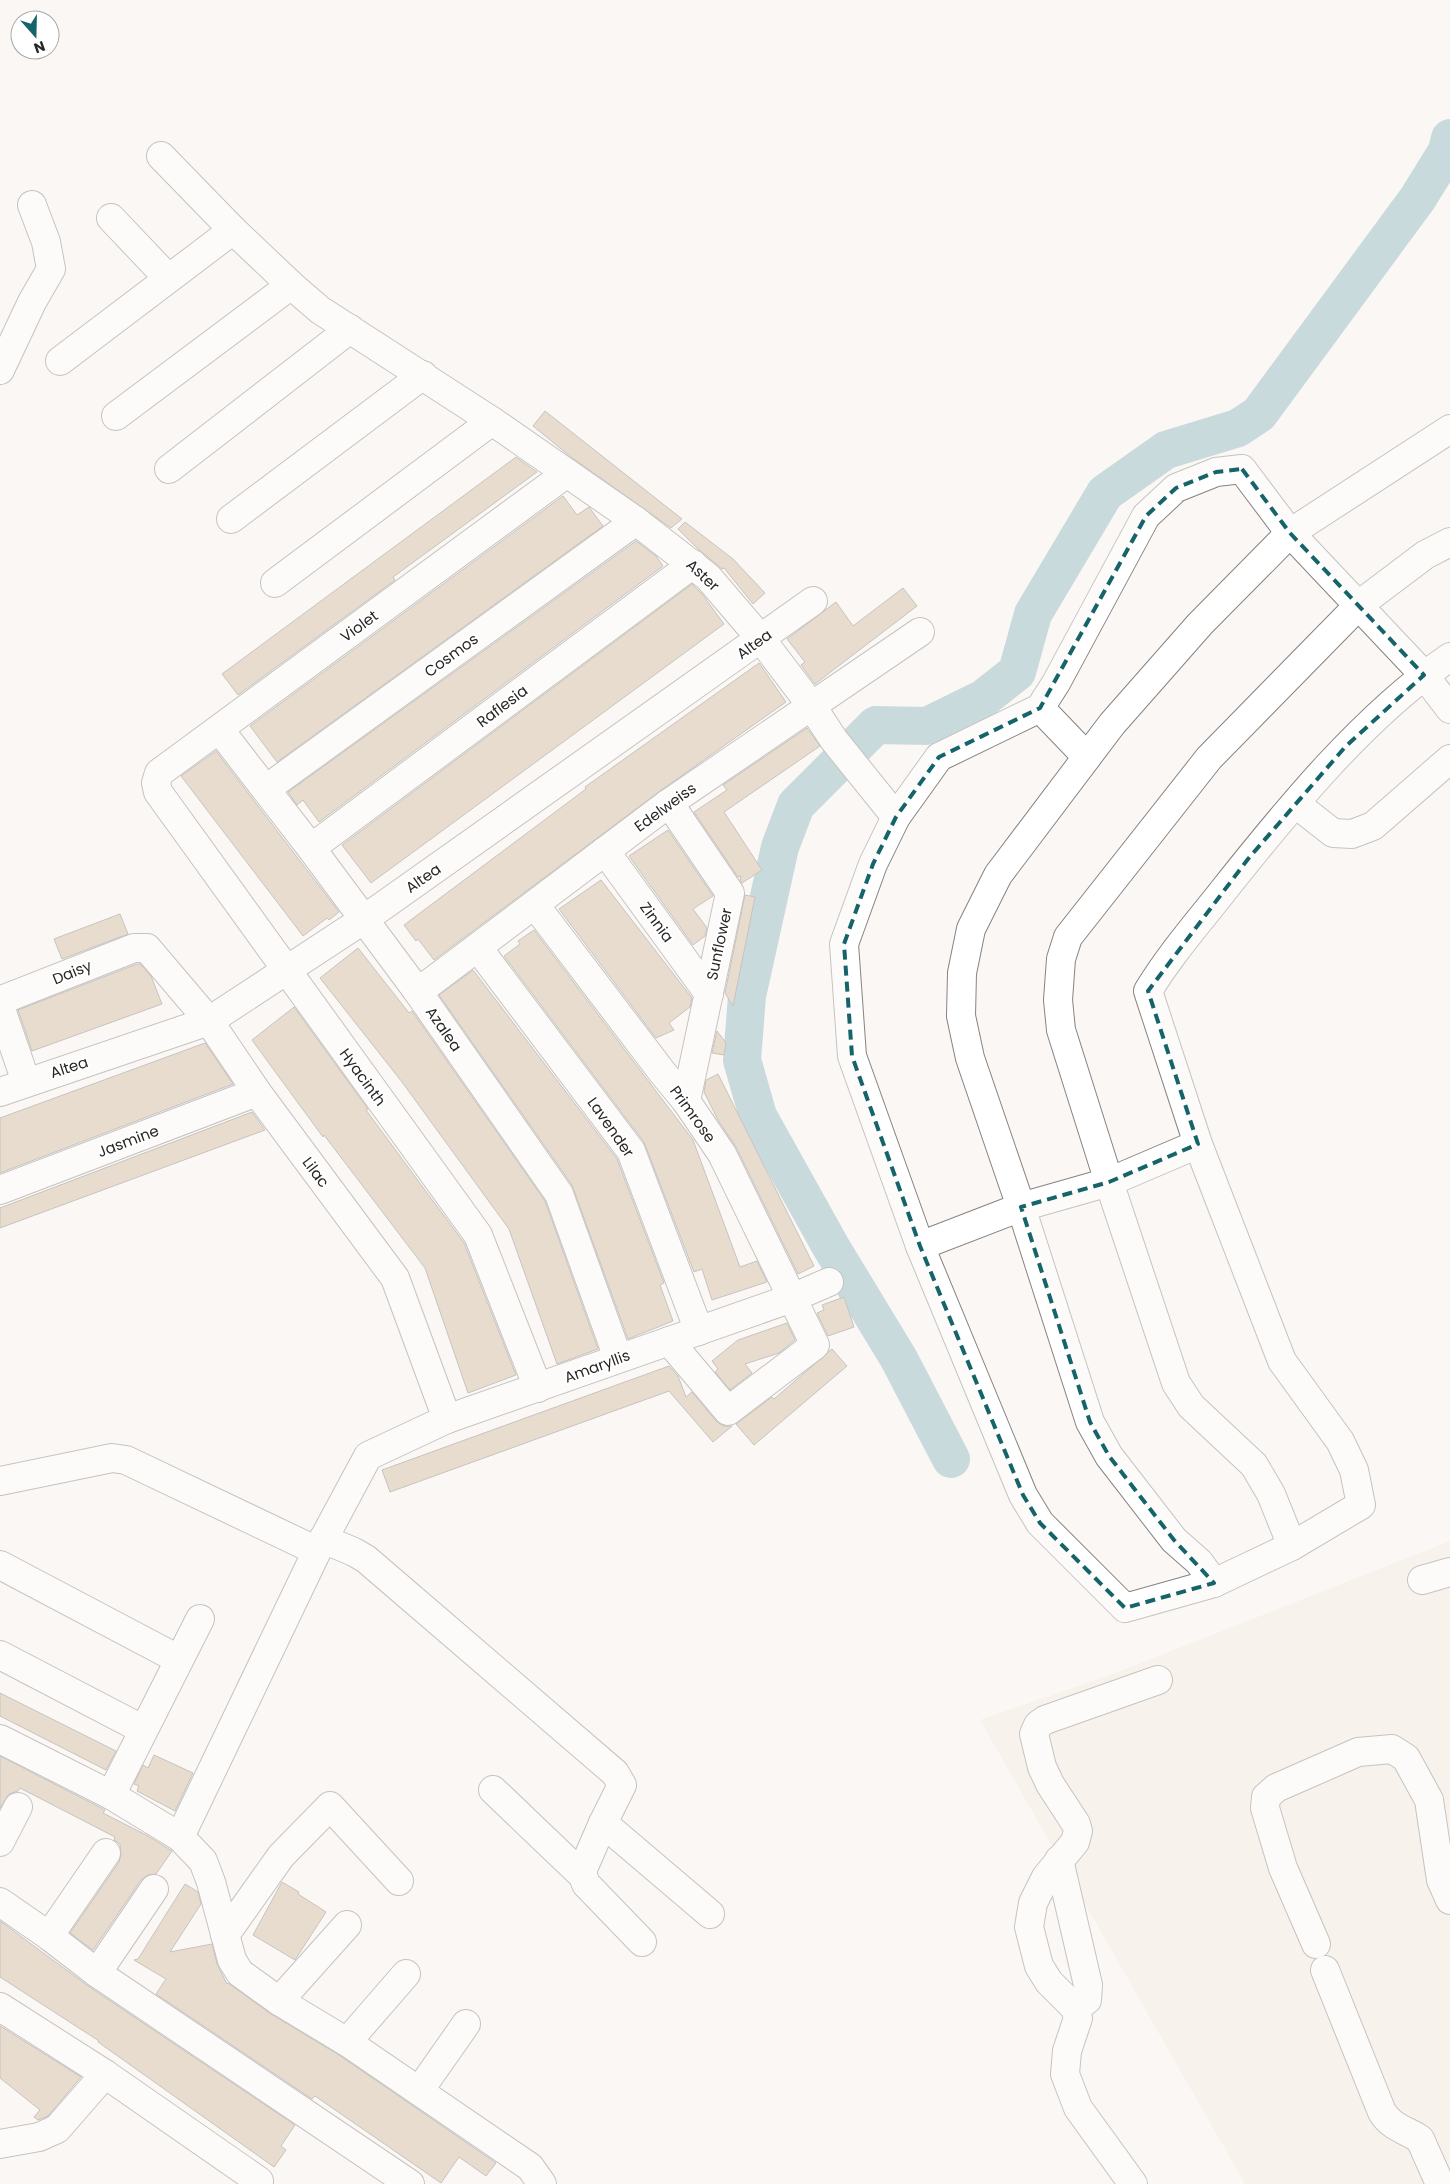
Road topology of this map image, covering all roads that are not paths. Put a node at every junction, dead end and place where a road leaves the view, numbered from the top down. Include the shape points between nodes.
1 (161, 156) dead end
2 (32, 205) dead end
3 (111, 218) dead end
4 (234, 230) junction
5 (168, 278) junction
6 (290, 285) junction
7 (350, 329) junction
8 (60, 361) dead end
9 (0, 370) edge
10 (423, 375) junction
11 (116, 416) dead end
12 (492, 421) junction
13 (1450, 429) edge
14 (169, 469) dead end
15 (567, 473) junction
16 (231, 519) dead end
17 (636, 521) junction
18 (1290, 532) junction
19 (1450, 542) edge
20 (693, 564) junction
21 (275, 582) dead end
22 (813, 601) dead end
23 (1360, 604) junction
24 (920, 632) dead end
25 (761, 639) junction
26 (1450, 657) edge
27 (1424, 675) junction
28 (811, 705) junction
29 (1040, 708) junction
30 (1450, 708) edge
31 (219, 729) junction
32 (1087, 757) junction
33 (1450, 759) edge
34 (156, 783) joint
35 (266, 789) junction
36 (669, 803) junction
37 (1296, 804) junction
38 (896, 817) junction
39 (311, 848) junction
40 (605, 851) junction
41 (536, 905) junction
42 (363, 920) junction
43 (147, 948) joint
44 (478, 948) junction
45 (286, 970) junction
46 (418, 992) junction
47 (709, 994) junction
48 (0, 1005) edge
49 (210, 1021) junction
50 (26, 1082) junction
51 (0, 1092) edge
52 (257, 1092) junction
53 (686, 1101) junction
54 (1198, 1144) junction
55 (1109, 1182) junction
56 (0, 1190) edge
57 (1021, 1207) junction
58 (920, 1246) junction
59 (829, 1282) dead end
60 (792, 1298) junction
61 (699, 1330) junction
62 (669, 1341) junction
63 (618, 1358) junction
64 (538, 1388) junction
65 (447, 1419) junction
66 (0, 1481) edge
67 (320, 1545) junction
68 (1292, 1546) junction
69 (0, 1565) edge
70 (1450, 1572) edge
71 (1422, 1580) dead end
72 (1214, 1583) junction
73 (200, 1619) dead end
74 (0, 1655) edge
75 (178, 1658) junction
76 (1158, 1680) dead end
77 (142, 1729) junction
78 (0, 1739) edge
79 (493, 1790) dead end
80 (111, 1795) junction
81 (18, 1807) dead end
82 (602, 1823) junction
83 (180, 1837) junction
84 (0, 1842) edge
85 (106, 1853) dead end
86 (1059, 1860) junction
87 (583, 1876) junction
88 (399, 1881) dead end
89 (1447, 1886) edge
90 (154, 1889) dead end
91 (0, 1902) edge
92 (710, 1914) dead end
93 (347, 1925) dead end
94 (225, 1935) junction
95 (49, 1936) junction
96 (642, 1942) dead end
97 (1316, 1944) dead end
98 (1325, 1970) dead end
99 (97, 1973) junction
100 (406, 1974) dead end
101 (279, 2001) junction
102 (0, 2007) edge
103 (466, 2024) dead end
104 (1072, 2030) junction
105 (347, 2042) junction
106 (105, 2074) junction
107 (419, 2091) junction
108 (0, 2144) edge
109 (259, 2182) dead end
110 (410, 2184) edge
111 (542, 2184) edge
112 (1133, 2184) edge
113 (1440, 2184) edge

1 - 4 street, Aster
2 - 9 street via 46,242 50,269
3 - 5 street
4 - 5 street
4 - 6 street, Aster
5 - 8 street
6 - 7 street, Aster
6 - 11 street
7 - 10 street, Aster
7 - 14 street
10 - 12 street, Aster
10 - 16 street
12 - 15 street, Aster
12 - 21 street
13 - 18 street
15 - 17 street, Aster
15 - 31 street, Violet
17 - 20 street, Aster
17 - 35 street, Cosmos
18 - 23 street
18 - 29 street via 1242,469 1216,472 1176,488 1146,516
18 - 32 street via 1200,624
19 - 23 street via 1425,555
20 - 25 street, Aster
20 - 39 street, Raflesia
22 - 25 street, Altea
23 - 27 street
23 - 55 street via 1209,758 1068,937 1058,1000 1062,1030
24 - 28 street, Edelweiss
25 - 28 street, Aster
25 - 42 street, Altea
26 - 27 street
27 - 30 street
27 - 37 street via 1346,746
28 - 36 street, Edelweiss
28 - 38 street, Aster via 834,740
29 - 32 street
29 - 38 street via 939,757
31 - 34 street, Violet via 159,773
31 - 35 street, Azalea
32 - 57 street via 998,875 971,929 962,973 961,1016 970,1058
33 - 37 street via 1373,826 1352,834 1332,833
34 - 45 street, Hyacinth via 158,792
35 - 39 street, Azalea
36 - 40 street, Edelweiss
36 - 47 street, Sunflower via 730,894
37 - 54 street via 1242,866 1161,970 1148,992
38 - 58 street via 873,864 844,944 852,1056
39 - 42 street, Azalea
40 - 41 street, Edelweiss
40 - 47 street, Zinnia
41 - 44 street, Edelweiss
41 - 53 street, Primrose
42 - 45 street, Altea
42 - 46 street, Azalea
43 - 48 street, Daisy via 134,948 4,999
43 - 49 street, Lilac
44 - 46 street, Edelweiss
44 - 61 street, Lavender via 631,1151
45 - 49 street, Altea
45 - 64 street, Hyacinth via 478,1235
46 - 63 street, Azalea via 559,1194
47 - 53 street, Sunflower
48 - 50 street, Daisy
49 - 50 street, Altea
49 - 52 street, Lilac
50 - 51 street, Altea
52 - 56 street, Jasmine
52 - 65 street, Lilac via 395,1278
53 - 60 street, Primrose via 722,1154
54 - 55 street
54 - 68 street via 1282,1361 1340,1441 1354,1470 1361,1504
55 - 57 street
55 - 68 street via 1176,1384 1191,1406 1254,1465
57 - 58 street
57 - 72 street via 1090,1422 1109,1456 1174,1540 1199,1562
58 - 72 street via 1023,1495 1040,1523 1125,1608
59 - 60 street, Amaryllis
60 - 61 street, Amaryllis
60 - 62 street, Primrose via 815,1345 728,1411
61 - 62 street, Amaryllis
62 - 63 street, Amaryllis
63 - 64 street, Amaryllis
64 - 65 street, Amaryllis
65 - 67 street, Amaryllis via 368,1456
66 - 67 street via 112,1458 126,1460
67 - 82 street via 354,1552 366,1559 615,1773 622,1785
67 - 83 street
68 - 72 street
69 - 75 street
70 - 71 street
73 - 75 street
74 - 77 street
75 - 77 street
76 - 86 street via 1038,1725 1034,1734 1042,1767 1078,1831 1075,1842
77 - 80 street
78 - 80 street
79 - 87 street
80 - 83 street
81 - 84 street
82 - 87 street
82 - 92 street
83 - 94 street via 203,1861 212,1882
85 - 95 street
86 - 104 street via 1088,1985 1087,2000
86 - 104 street via 1033,1903 1029,1927 1039,1966
87 - 96 street via 586,1884
88 - 94 street via 330,1806 281,1856
89 - 97 street via 1429,1800 1406,1758 1392,1749 1358,1752 1276,1788 1266,1797 1265,1808 1289,1885
90 - 99 street
91 - 95 street
93 - 101 street
94 - 101 street via 232,1960 240,1973
95 - 99 street
98 - 113 street via 1382,2112 1396,2128 1420,2139
99 - 110 street
100 - 105 street
101 - 105 street
102 - 106 street
103 - 107 street
104 - 112 street via 1065,2074 1078,2108
105 - 107 street
106 - 108 street via 57,2129 39,2137
106 - 109 street
107 - 111 street via 530,2167

